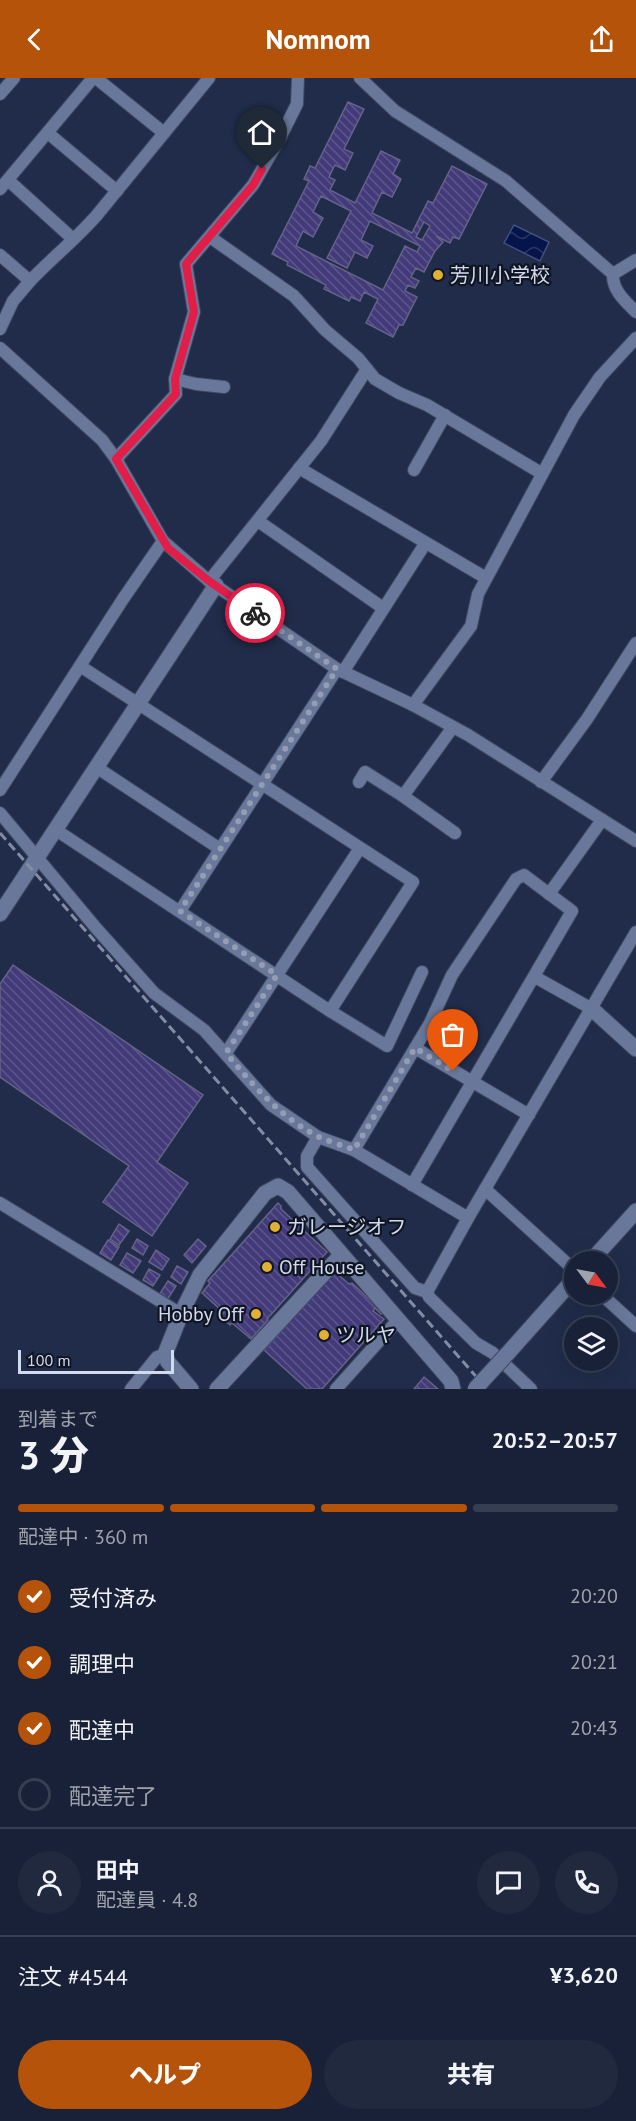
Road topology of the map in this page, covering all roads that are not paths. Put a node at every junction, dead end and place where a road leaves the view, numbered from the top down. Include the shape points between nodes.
1 (14, 78) edge
2 (94, 78) edge
3 (209, 78) edge
4 (298, 78) edge
5 (360, 78) edge
6 (0, 94) edge
7 (48, 133) junction
8 (164, 133) junction
9 (4, 184) edge
10 (117, 191) junction
11 (210, 237) junction
12 (73, 239) junction
13 (0, 255) edge
14 (636, 260) edge
15 (613, 274) junction
16 (30, 281) junction
17 (636, 312) edge
18 (0, 329) edge
19 (636, 338) edge
20 (0, 348) edge
21 (367, 369) junction
22 (175, 379) junction
23 (224, 387) dead end
24 (445, 415) junction
25 (116, 459) junction
26 (299, 468) junction
27 (414, 470) dead end
28 (541, 473) junction
29 (258, 521) junction
30 (163, 541) junction
31 (425, 544) junction
32 (486, 578) junction
33 (212, 583) junction
34 (383, 608) junction
35 (636, 643) edge
36 (80, 666) junction
37 (340, 670) junction
38 (137, 705) junction
39 (413, 705) junction
40 (453, 727) junction
41 (96, 767) junction
42 (359, 782) dead end
43 (541, 782) junction
44 (262, 786) junction
45 (0, 790) edge
46 (403, 796) junction
47 (0, 813) edge
48 (602, 820) junction
49 (56, 830) junction
50 (455, 833) dead end
51 (636, 841) edge
52 (360, 848) junction
53 (220, 849) junction
54 (38, 856) junction
55 (549, 894) junction
56 (2, 906) edge
57 (180, 911) junction
58 (636, 932) edge
59 (422, 972) dead end
60 (277, 975) junction
61 (535, 977) junction
62 (592, 1009) junction
63 (330, 1011) junction
64 (415, 1048) junction
65 (636, 1049) edge
66 (226, 1053) junction
67 (472, 1082) junction
68 (529, 1115) junction
69 (318, 1137) junction
70 (354, 1150) junction
71 (412, 1185) junction
72 (485, 1189) junction
73 (0, 1203) edge
74 (636, 1211) edge
75 (468, 1218) junction
76 (600, 1251) edge
77 (341, 1255) junction
78 (564, 1264) edge
79 (564, 1284) edge
80 (427, 1292) junction
81 (613, 1305) edge
82 (181, 1314) junction
83 (398, 1320) junction
84 (636, 1326) edge
85 (165, 1354) junction
86 (131, 1389) edge
87 (191, 1389) edge
88 (217, 1389) edge
89 (336, 1389) edge
90 (453, 1389) edge
91 (475, 1389) edge
92 (531, 1389) edge

1 - 6 street
2 - 7 street
2 - 8 street
3 - 8 street
4 - 11 street via 297,104 280,138 253,185
5 - 15 street via 395,111 506,181
7 - 9 street
7 - 10 street
8 - 10 street
9 - 12 street
10 - 12 street
11 - 21 street via 294,296
11 - 22 street via 186,264 194,312
12 - 16 street
13 - 16 street
14 - 15 street
15 - 17 street via 619,294
16 - 18 street via 13,301
19 - 28 street via 580,405
20 - 25 street via 102,440
21 - 24 street via 375,379
21 - 26 street
22 - 23 street
22 - 25 street via 176,394
24 - 27 street
24 - 28 street
25 - 30 street
26 - 29 street
26 - 31 street
28 - 32 street
29 - 33 street
29 - 34 street
30 - 33 street
30 - 36 street
31 - 32 street
31 - 34 street
32 - 39 street via 471,626
33 - 37 street
33 - 38 street
34 - 37 street
35 - 43 street
36 - 38 street
36 - 45 street
37 - 39 street
37 - 44 street
38 - 41 street
38 - 44 street
39 - 40 street
40 - 43 street
40 - 46 street
41 - 49 street
41 - 53 street
42 - 46 street via 365,772
43 - 48 street
44 - 52 street
44 - 53 street
46 - 50 street
47 - 54 street
48 - 51 street
48 - 55 street
49 - 54 street
49 - 57 street
52 - 60 street
52 - 63 street via 413,882
53 - 57 street
54 - 56 street
54 - 66 street via 154,993 204,1030
55 - 61 street via 572,911
55 - 64 street via 524,875 516,879 452,975
57 - 60 street
58 - 62 street
59 - 63 street via 387,1046
60 - 63 street
60 - 66 street
61 - 62 street
61 - 67 street
62 - 65 street
62 - 68 street
64 - 67 street
64 - 70 street
66 - 69 street via 271,1105
67 - 68 street
67 - 71 street
68 - 72 street
69 - 70 street
69 - 80 street via 307,1156 307,1167 415,1288
70 - 71 street
71 - 75 street
72 - 75 street
72 - 78 street
73 - 82 street
74 - 76 street
75 - 80 street
77 - 82 street via 288,1192 278,1186 265,1193 200,1275
77 - 83 street
77 - 88 street
79 - 91 street, bridge
80 - 92 street via 476,1343 493,1353
81 - 84 street
82 - 85 street
83 - 89 street
83 - 90 street
85 - 86 street via 157,1357
85 - 87 street

